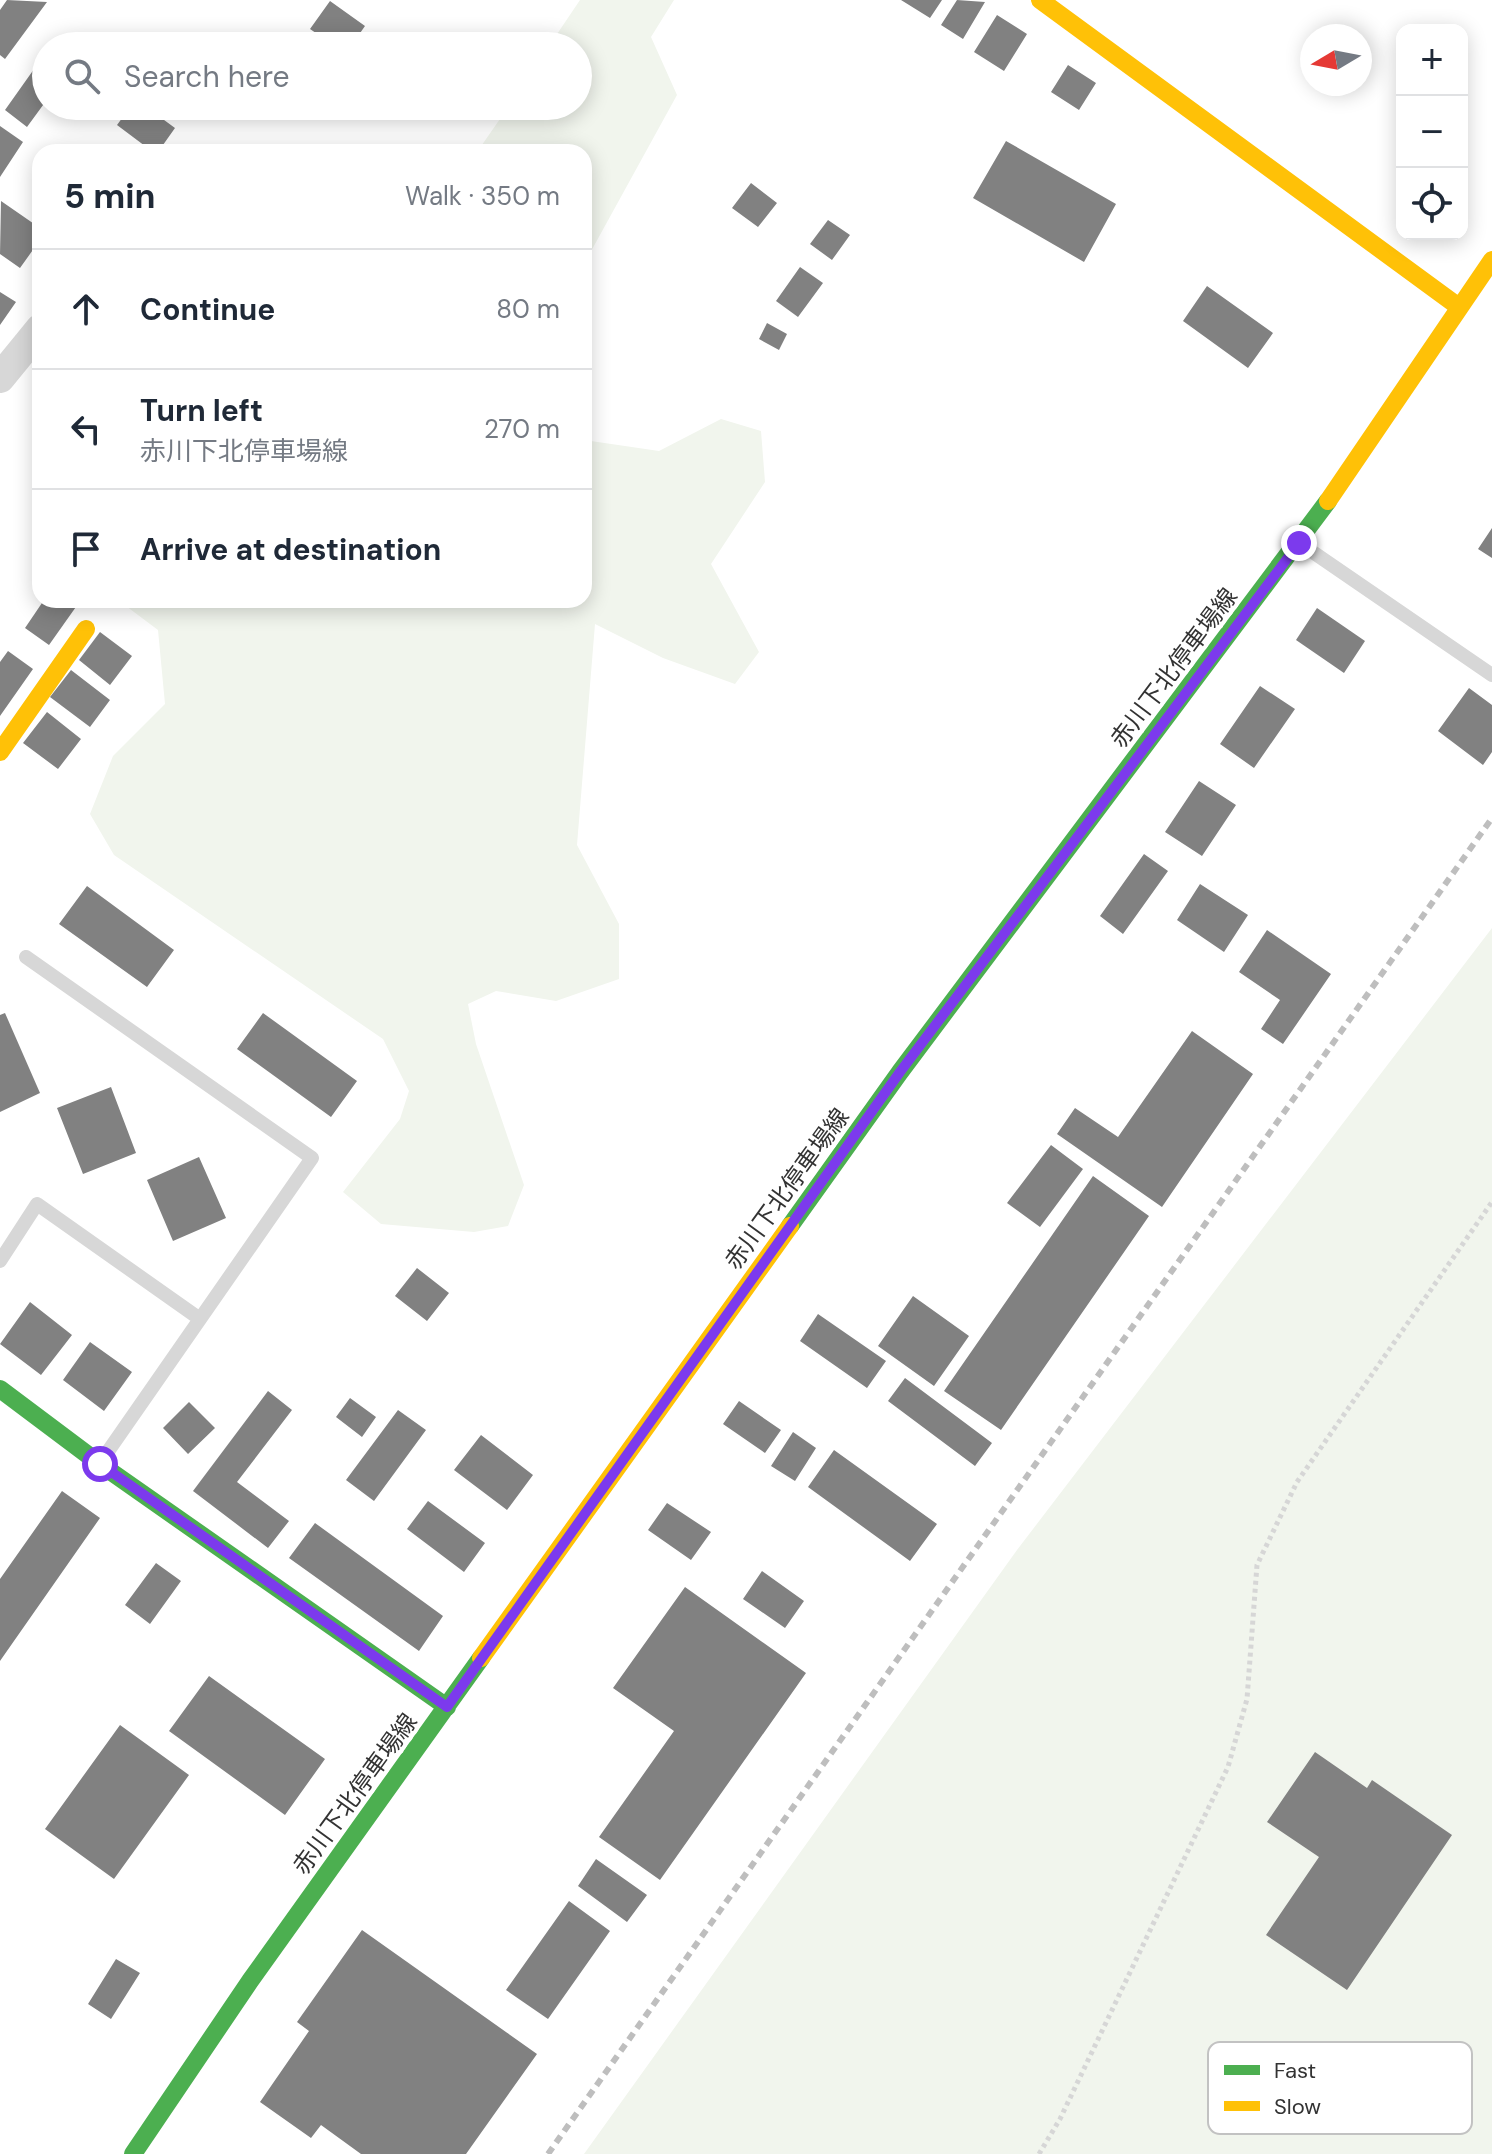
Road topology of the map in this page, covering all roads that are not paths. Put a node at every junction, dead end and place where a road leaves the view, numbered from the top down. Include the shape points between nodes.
1 (1040, 0) edge
2 (1492, 260) edge
3 (1459, 307) junction
4 (32, 339) edge
5 (0, 378) edge
6 (1299, 543) junction
7 (86, 629) dead end
8 (1492, 675) edge
9 (0, 752) edge
10 (26, 957) dead end
11 (0, 1261) edge
12 (200, 1319) junction
13 (0, 1389) edge
14 (100, 1464) junction
15 (447, 1707) junction
16 (133, 2154) edge

1 - 3 main road
2 - 3 main road, 赤川下北停車場線
3 - 6 main road, 赤川下北停車場線
4 - 5 street
6 - 8 lane
6 - 15 main road, 赤川下北停車場線 via 900,1072
7 - 9 main road
10 - 12 lane via 312,1158
11 - 12 lane via 37,1204
12 - 14 lane
13 - 14 main road
14 - 15 main road
15 - 16 main road, 赤川下北停車場線

